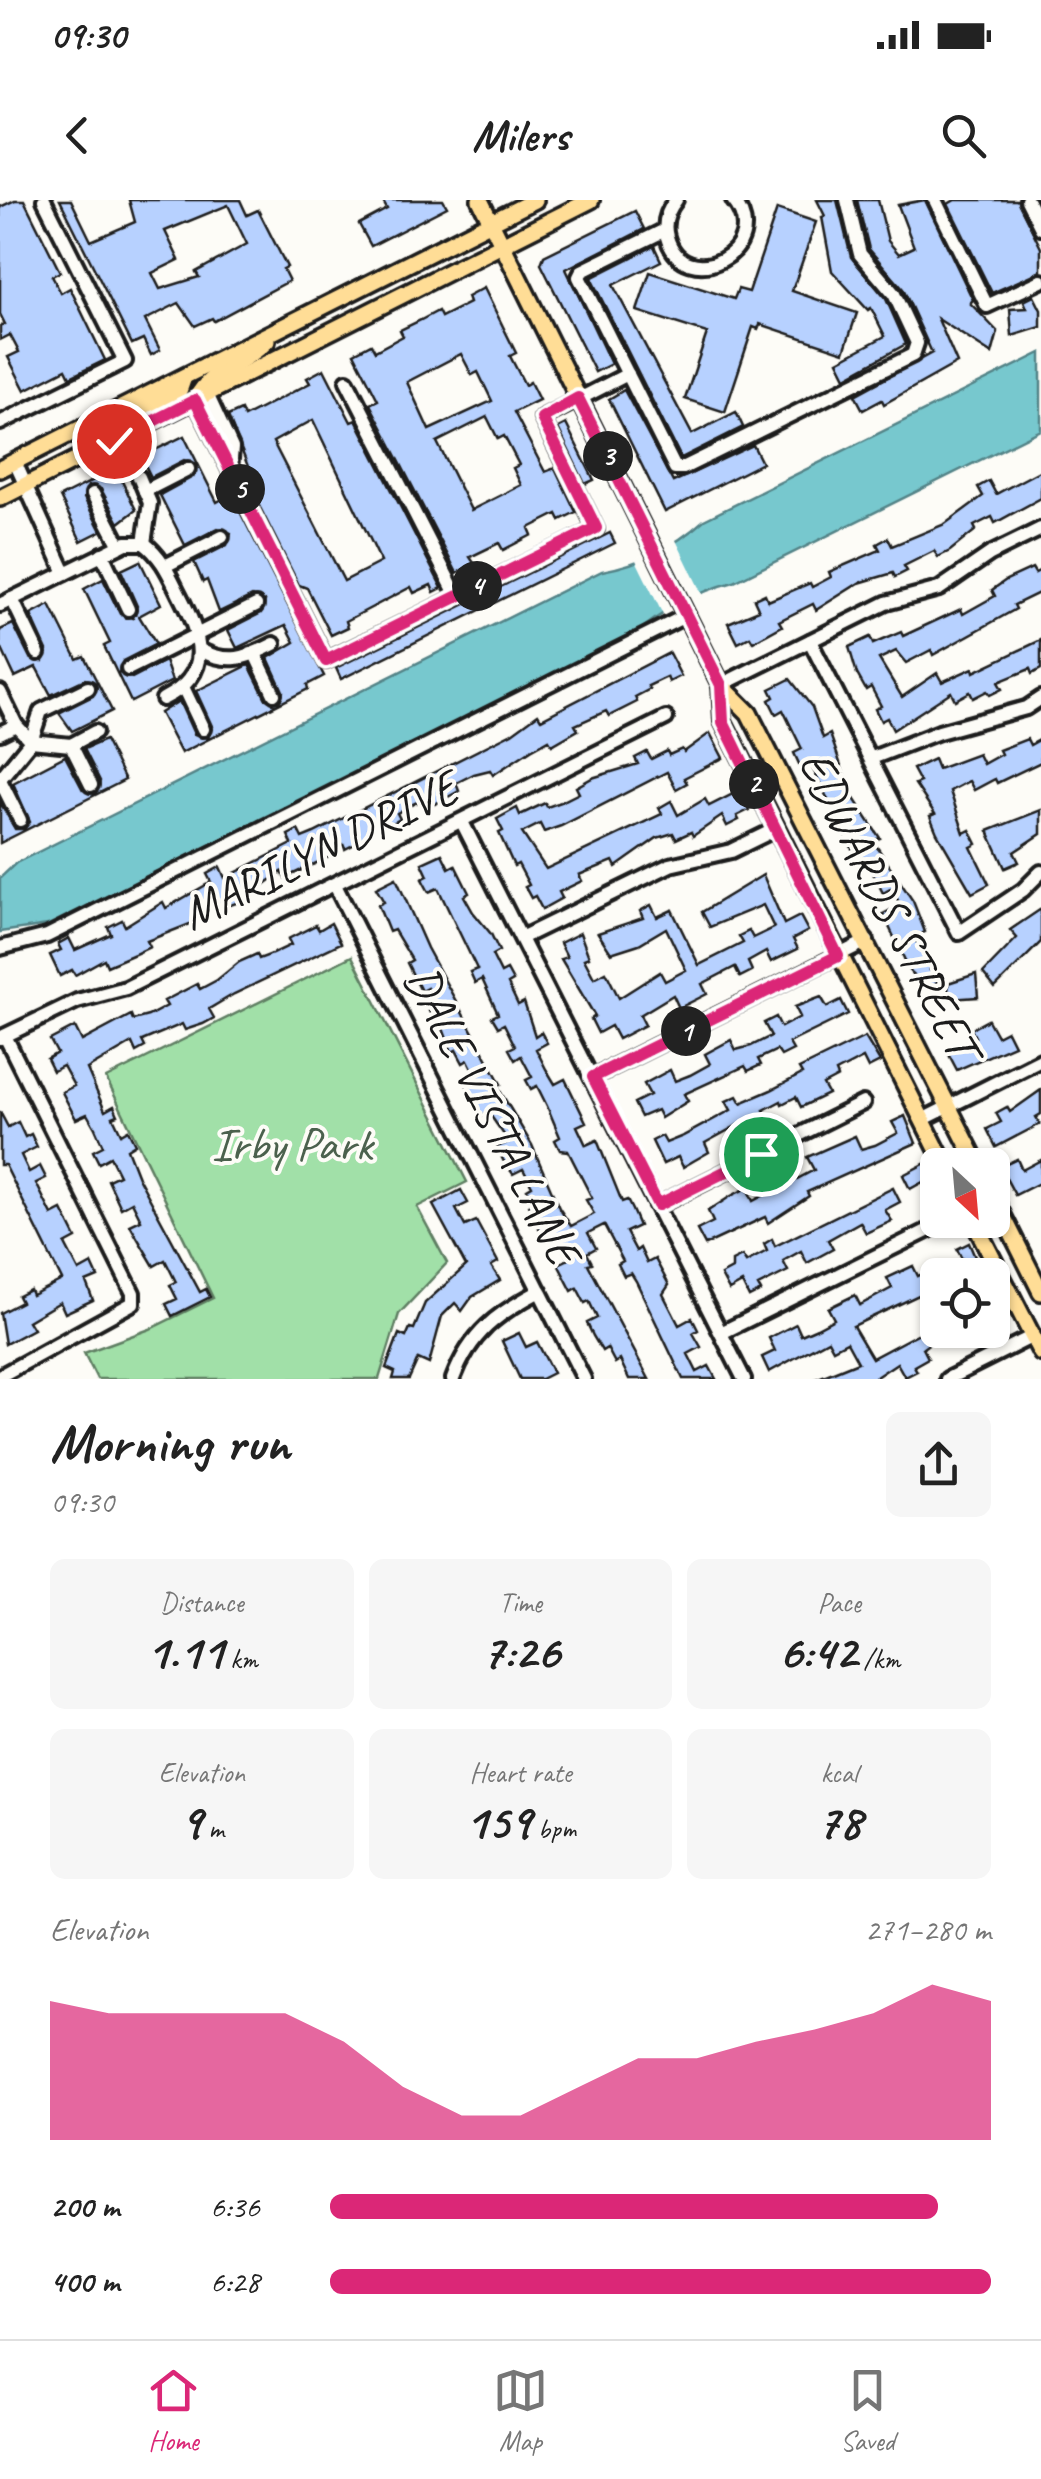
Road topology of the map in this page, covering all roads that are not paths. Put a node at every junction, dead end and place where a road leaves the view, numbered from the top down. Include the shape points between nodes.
1 (44, 200) edge
2 (480, 200) edge
3 (536, 200) edge
4 (592, 200) edge
5 (676, 200) edge
6 (733, 200) edge
7 (848, 200) edge
8 (935, 200) edge
9 (1027, 200) edge
10 (492, 222) junction
11 (1041, 228) edge
12 (665, 230) junction
13 (502, 244) junction
14 (1041, 280) edge
15 (276, 331) junction
16 (628, 374) junction
17 (184, 377) junction
18 (346, 381) dead end
19 (201, 397) junction
20 (578, 398) junction
21 (0, 423) edge
22 (114, 441) junction
23 (7, 466) edge
24 (188, 469) dead end
25 (138, 477) dead end
26 (25, 485) junction
27 (144, 491) junction
28 (93, 494) dead end
29 (0, 498) edge
30 (1041, 529) edge
31 (222, 537) dead end
32 (144, 542) junction
33 (120, 546) junction
34 (102, 554) junction
35 (165, 566) junction
36 (66, 572) junction
37 (456, 596) junction
38 (6, 602) edge
39 (256, 605) dead end
40 (128, 608) dead end
41 (685, 613) junction
42 (198, 634) junction
43 (810, 641) junction
44 (274, 644) dead end
45 (200, 650) junction
46 (38, 653) dead end
47 (255, 654) junction
48 (128, 669) dead end
49 (721, 685) junction
50 (88, 688) dead end
51 (184, 689) junction
52 (0, 692) edge
53 (274, 694) dead end
54 (1041, 698) edge
55 (163, 700) dead end
56 (666, 718) dead end
57 (16, 725) junction
58 (203, 729) dead end
59 (95, 732) dead end
60 (0, 733) edge
61 (31, 741) junction
62 (70, 744) junction
63 (872, 758) junction
64 (0, 779) edge
65 (91, 785) dead end
66 (20, 820) dead end
67 (462, 822) junction
68 (776, 829) junction
69 (1041, 872) edge
70 (335, 884) junction
71 (523, 937) junction
72 (867, 941) junction
73 (0, 948) edge
74 (838, 956) junction
75 (2, 1037) edge
76 (1041, 1060) edge
77 (593, 1077) junction
78 (863, 1103) dead end
79 (949, 1106) junction
80 (922, 1120) junction
81 (937, 1148) edge
82 (970, 1148) edge
83 (658, 1205) junction
84 (1010, 1230) edge
85 (920, 1234) edge
86 (983, 1238) edge
87 (540, 1291) junction
88 (1041, 1292) edge
89 (721, 1333) junction
90 (1033, 1336) junction
91 (1041, 1353) edge
92 (10, 1375) edge
93 (453, 1379) edge
94 (584, 1379) edge
95 (744, 1379) edge
96 (946, 1379) edge

1 - 21 street via 126,360
2 - 10 main road, EDWARDS STREET
3 - 10 main road
4 - 13 main road
5 - 12 street
6 - 12 street via 744,229 724,262 686,262
7 - 16 street via 860,254 905,314 917,344 913,355 682,468 674,468
8 - 14 street via 987,306
9 - 11 street
10 - 13 main road, EDWARDS STREET
10 - 15 main road
12 - 16 street via 579,276
13 - 19 main road
13 - 20 main road, EDWARDS STREET
15 - 17 main road
15 - 19 main road via 251,356 207,378
16 - 20 street
17 - 22 main road via 178,394 125,421
17 - 23 main road
18 - 37 street
19 - 22 main road
19 - 37 street via 326,661
20 - 37 street via 542,418 596,528
20 - 41 main road, EDWARDS STREET
22 - 26 main road
23 - 26 street
24 - 27 street
25 - 27 street
26 - 29 main road
26 - 36 street
27 - 32 street via 150,503
28 - 33 street
30 - 43 street via 939,590 886,603
31 - 35 street
32 - 33 street
32 - 35 street
33 - 34 street
34 - 36 street
34 - 40 street
35 - 42 street
36 - 38 street
38 - 46 street
39 - 42 street
41 - 49 main road, EDWARDS STREET
41 - 73 street via 46,936
42 - 45 street
42 - 48 street
43 - 49 street
43 - 63 street
44 - 47 street
45 - 47 street via 220,661
45 - 51 street
47 - 53 street
49 - 68 main road, EDWARDS STREET via 723,722
49 - 72 main road, EDWARDS STREET via 749,713
50 - 61 street via 40,712
51 - 55 street
51 - 58 street
52 - 57 street
54 - 63 street
56 - 67 street, MARILYN DRIVE
57 - 60 street
57 - 61 street
59 - 62 street
61 - 62 street
61 - 64 street
62 - 65 street
63 - 69 street via 958,933
64 - 66 street
67 - 70 street, MARILYN DRIVE
67 - 71 street
68 - 71 street via 731,851 670,865
68 - 74 main road, EDWARDS STREET
70 - 75 street, MARILYN DRIVE via 126,988 77,1001
70 - 87 street, DALE VISTA LANE
71 - 77 street
72 - 74 street
72 - 79 main road, EDWARDS STREET
74 - 77 street
74 - 80 main road, EDWARDS STREET
75 - 92 street via 133,1292 128,1309
76 - 79 street
77 - 83 street
78 - 83 street
79 - 80 street
79 - 82 main road, EDWARDS STREET
80 - 81 main road, EDWARDS STREET
83 - 89 street
84 - 88 main road
85 - 89 street
86 - 90 main road
87 - 93 street via 494,1315 463,1351
87 - 94 street, DALE VISTA LANE
89 - 95 street
90 - 91 main road
90 - 96 street

